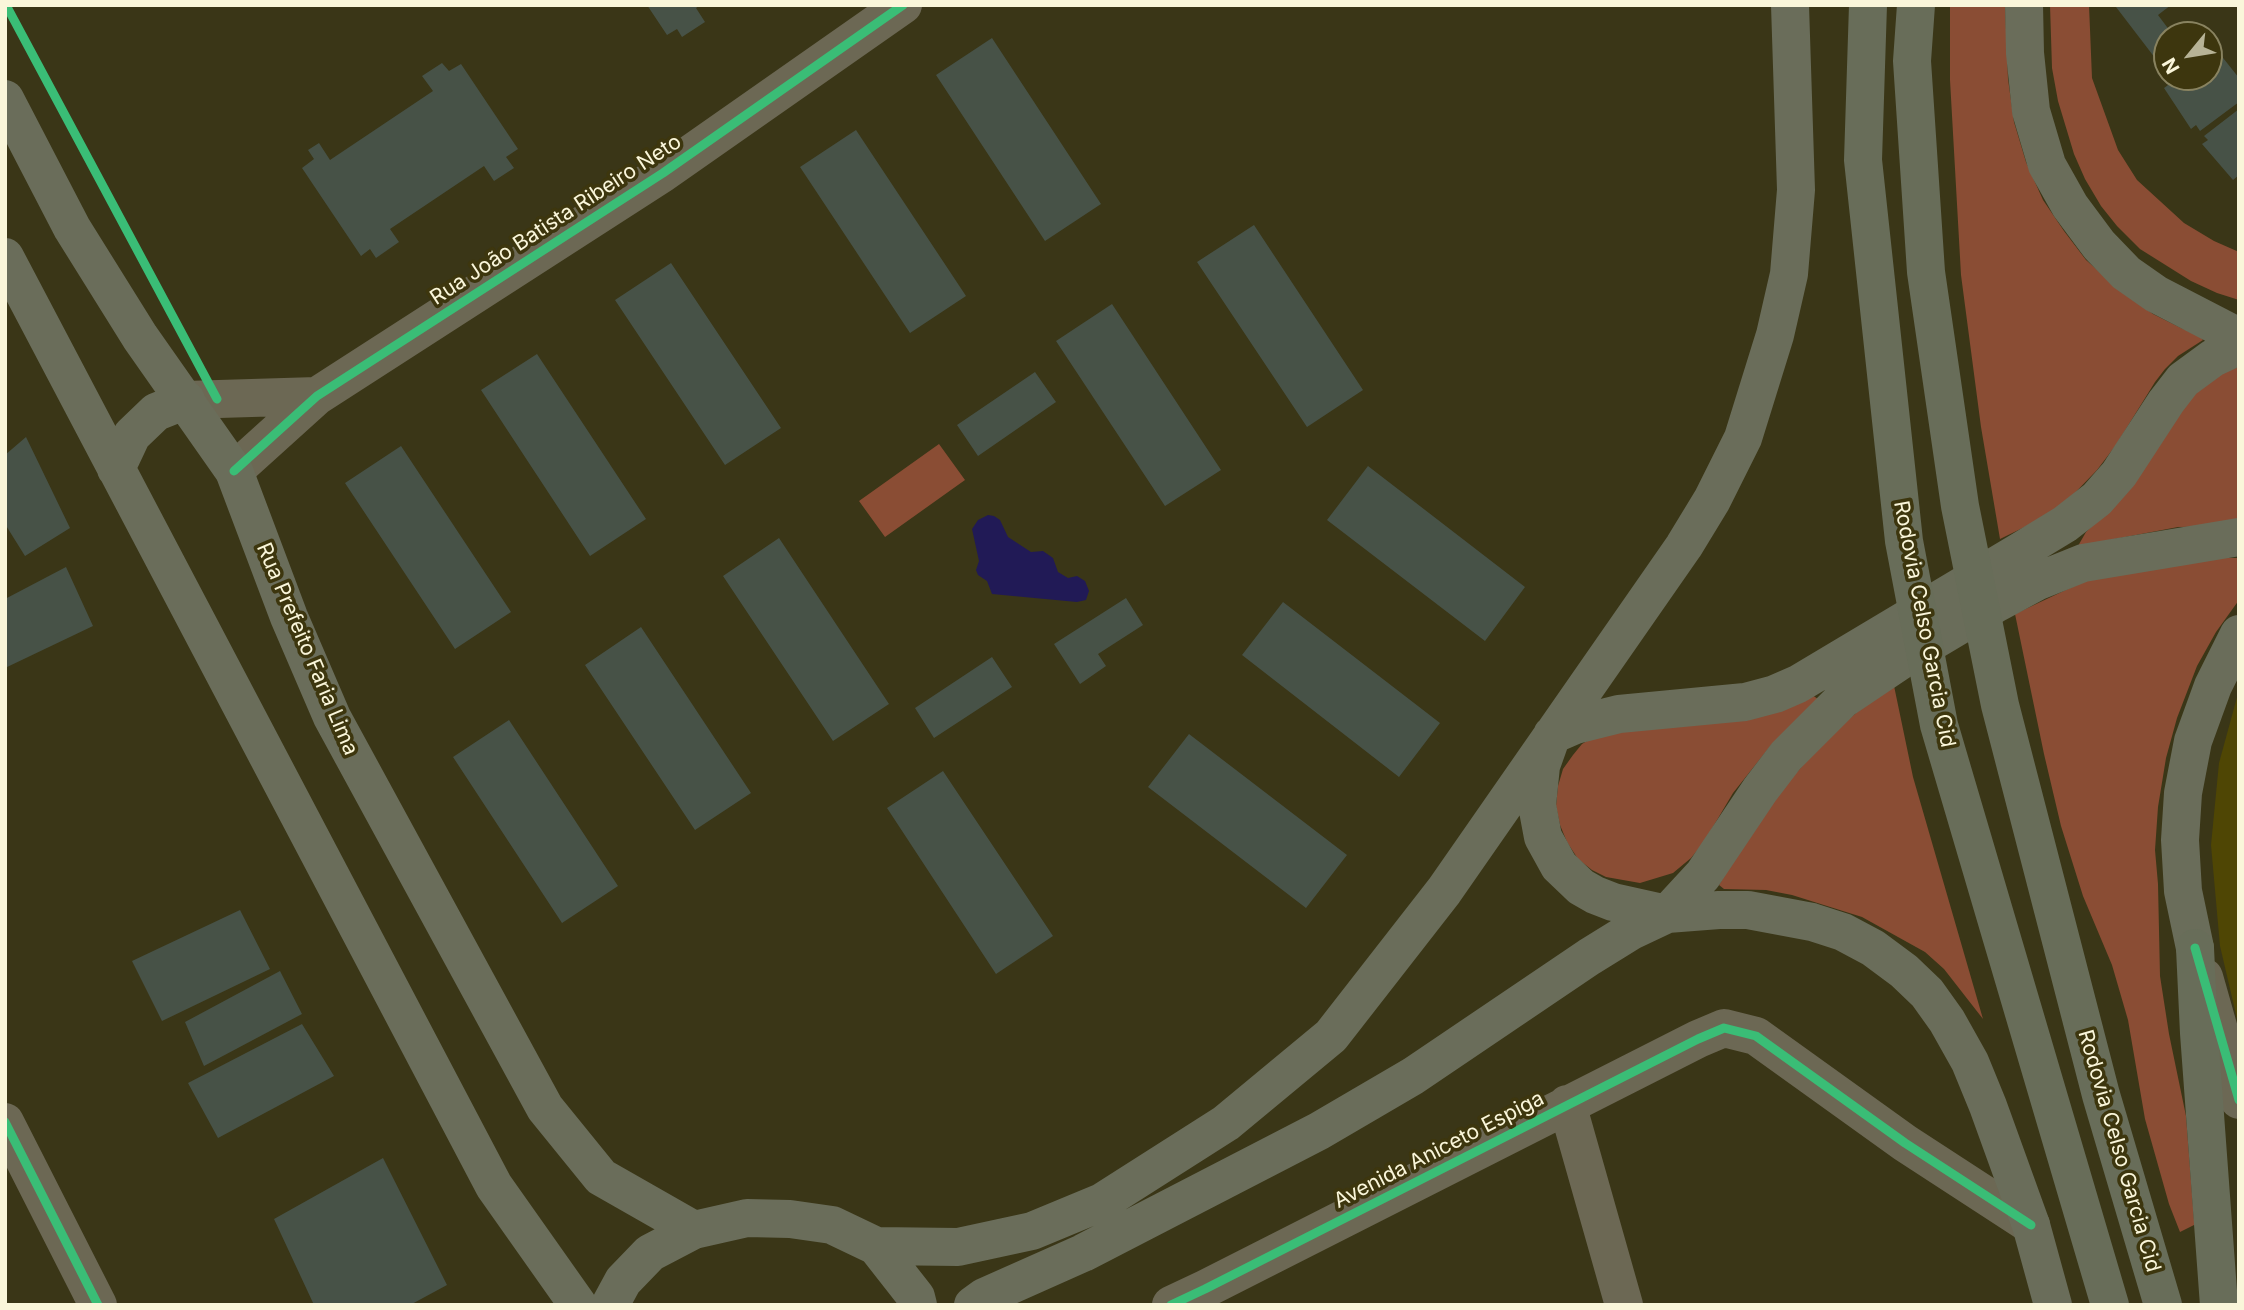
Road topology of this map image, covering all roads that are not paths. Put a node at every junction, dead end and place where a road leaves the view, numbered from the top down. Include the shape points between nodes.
1 (903, 5) edge
2 (1790, 5) edge
3 (1868, 5) edge
4 (1916, 5) edge
5 (2024, 5) edge
6 (5, 99) edge
7 (5, 257) edge
8 (2239, 337) edge
9 (2239, 346) edge
10 (317, 396) junction
11 (186, 400) junction
12 (116, 469) junction
13 (234, 471) junction
14 (2239, 537) edge
15 (2239, 634) edge
16 (1552, 735) junction
17 (1667, 914) junction
18 (2195, 948) junction
19 (2239, 1100) edge
20 (1567, 1104) junction
21 (5, 1122) edge
22 (2031, 1226) junction
23 (694, 1230) junction
24 (876, 1246) junction
25 (1207, 1297) edge
26 (97, 1305) edge
27 (578, 1305) edge
28 (610, 1305) edge
29 (918, 1305) edge
30 (973, 1305) edge
31 (1171, 1305) edge
32 (1624, 1305) edge
33 (2053, 1305) edge
34 (2110, 1305) edge
35 (2163, 1305) edge
36 (2219, 1305) edge

1 - 10 street, Rua João Batista Ribeiro Neto via 663,173
2 - 16 main road via 1796,190 1789,274 1758,392 1743,438 1712,500
3 - 34 highway, Rodovia Celso Garcia Cid via 1863,160 1904,541 1939,724
4 - 35 highway, Rodovia Celso Garcia Cid via 1912,61 1926,272 1960,506 2000,705 2101,1095
5 - 8 main road via 2031,111 2047,165 2070,206 2126,273
6 - 11 main road, Rua Prefeito Faria Lima via 72,228 140,337
7 - 12 main road
9 - 16 main road via 2183,380 2119,474 2065,524 1798,684 1745,702 1597,718
10 - 11 street
10 - 13 street, Rua João Batista Ribeiro Neto
11 - 12 main road via 156,412 132,435
11 - 13 main road, Rua Prefeito Faria Lima
12 - 27 main road via 494,1186
13 - 23 main road, Rua Prefeito Faria Lima via 332,718 545,1108 601,1177
14 - 17 main road via 2084,563 1997,603 1864,684 1786,756 1703,875
15 - 18 main road via 2193,741 2183,793 2183,891
16 - 17 main road via 1541,766 1537,805 1543,837 1559,866 1595,895
16 - 24 main road via 1444,891 1331,1036 1226,1123 1102,1202 1032,1231 958,1247
17 - 22 main road via 1748,910 1802,920 1843,932 1904,971 1927,993 1970,1062
17 - 30 main road via 1589,957 1413,1076 1319,1130
18 - 19 street
18 - 36 highway
20 - 22 street, Avenida Aniceto Espiga via 1724,1028 1756,1036
20 - 25 street, Avenida Aniceto Espiga
20 - 32 street
21 - 26 street
22 - 33 main road
23 - 24 main road via 747,1218 790,1219 832,1225
23 - 28 main road via 650,1253 623,1282
24 - 29 main road
25 - 31 street, Avenida Aniceto Espiga

